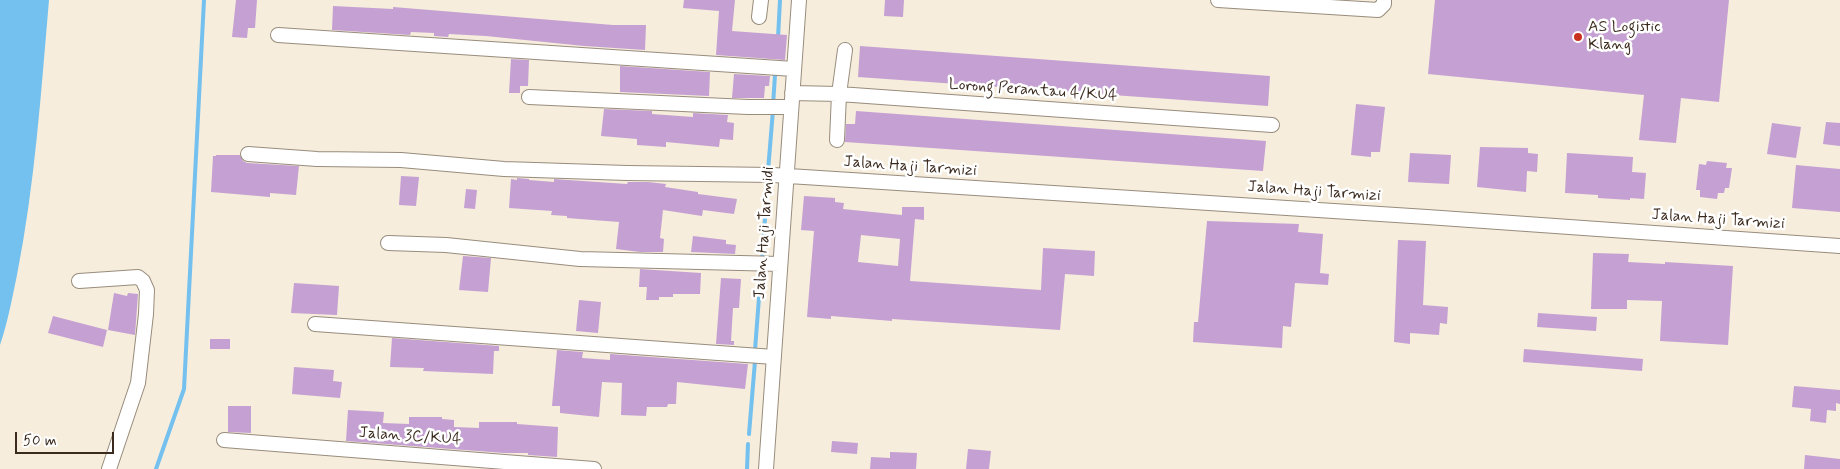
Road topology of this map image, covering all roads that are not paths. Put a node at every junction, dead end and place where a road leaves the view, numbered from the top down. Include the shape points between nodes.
1 (761, 0) edge
2 (799, 0) edge
3 (1218, 0) edge
4 (1384, 0) edge
5 (759, 17) dead end
6 (278, 34) dead end
7 (845, 50) dead end
8 (794, 68) junction
9 (792, 93) junction
10 (840, 94) junction
11 (529, 97) dead end
12 (791, 108) junction
13 (1272, 125) dead end
14 (837, 140) dead end
15 (248, 154) dead end
16 (786, 177) junction
17 (388, 242) dead end
18 (1840, 246) edge
19 (774, 264) junction
20 (79, 280) dead end
21 (316, 324) dead end
22 (774, 358) junction
23 (224, 440) dead end
24 (109, 469) edge
25 (594, 469) edge
26 (766, 469) edge

1 - 5 street
2 - 8 street, Jalan Haji Tarmidi
3 - 4 street via 1378,10
6 - 8 street
7 - 10 street
8 - 9 street, Jalan Haji Tarmidi
9 - 10 street, Lorong Perantau 4/KU4
9 - 12 street, Jalan Haji Tarmidi
10 - 13 street, Lorong Perantau 4/KU4
10 - 14 street
11 - 12 street
12 - 16 street, Jalan Haji Tarmidi
15 - 16 street, Jalan Haji Tarmizi via 401,160 504,169
16 - 18 street, Jalan Haji Tarmizi
16 - 19 street, Jalan Haji Tarmidi
17 - 19 street via 580,259
19 - 22 street, Jalan Haji Tarmidi
20 - 24 street via 138,277 146,290 138,383
21 - 22 street
22 - 26 street, Jalan Haji Tarmidi
23 - 25 street, Jalan 3C/KU4

